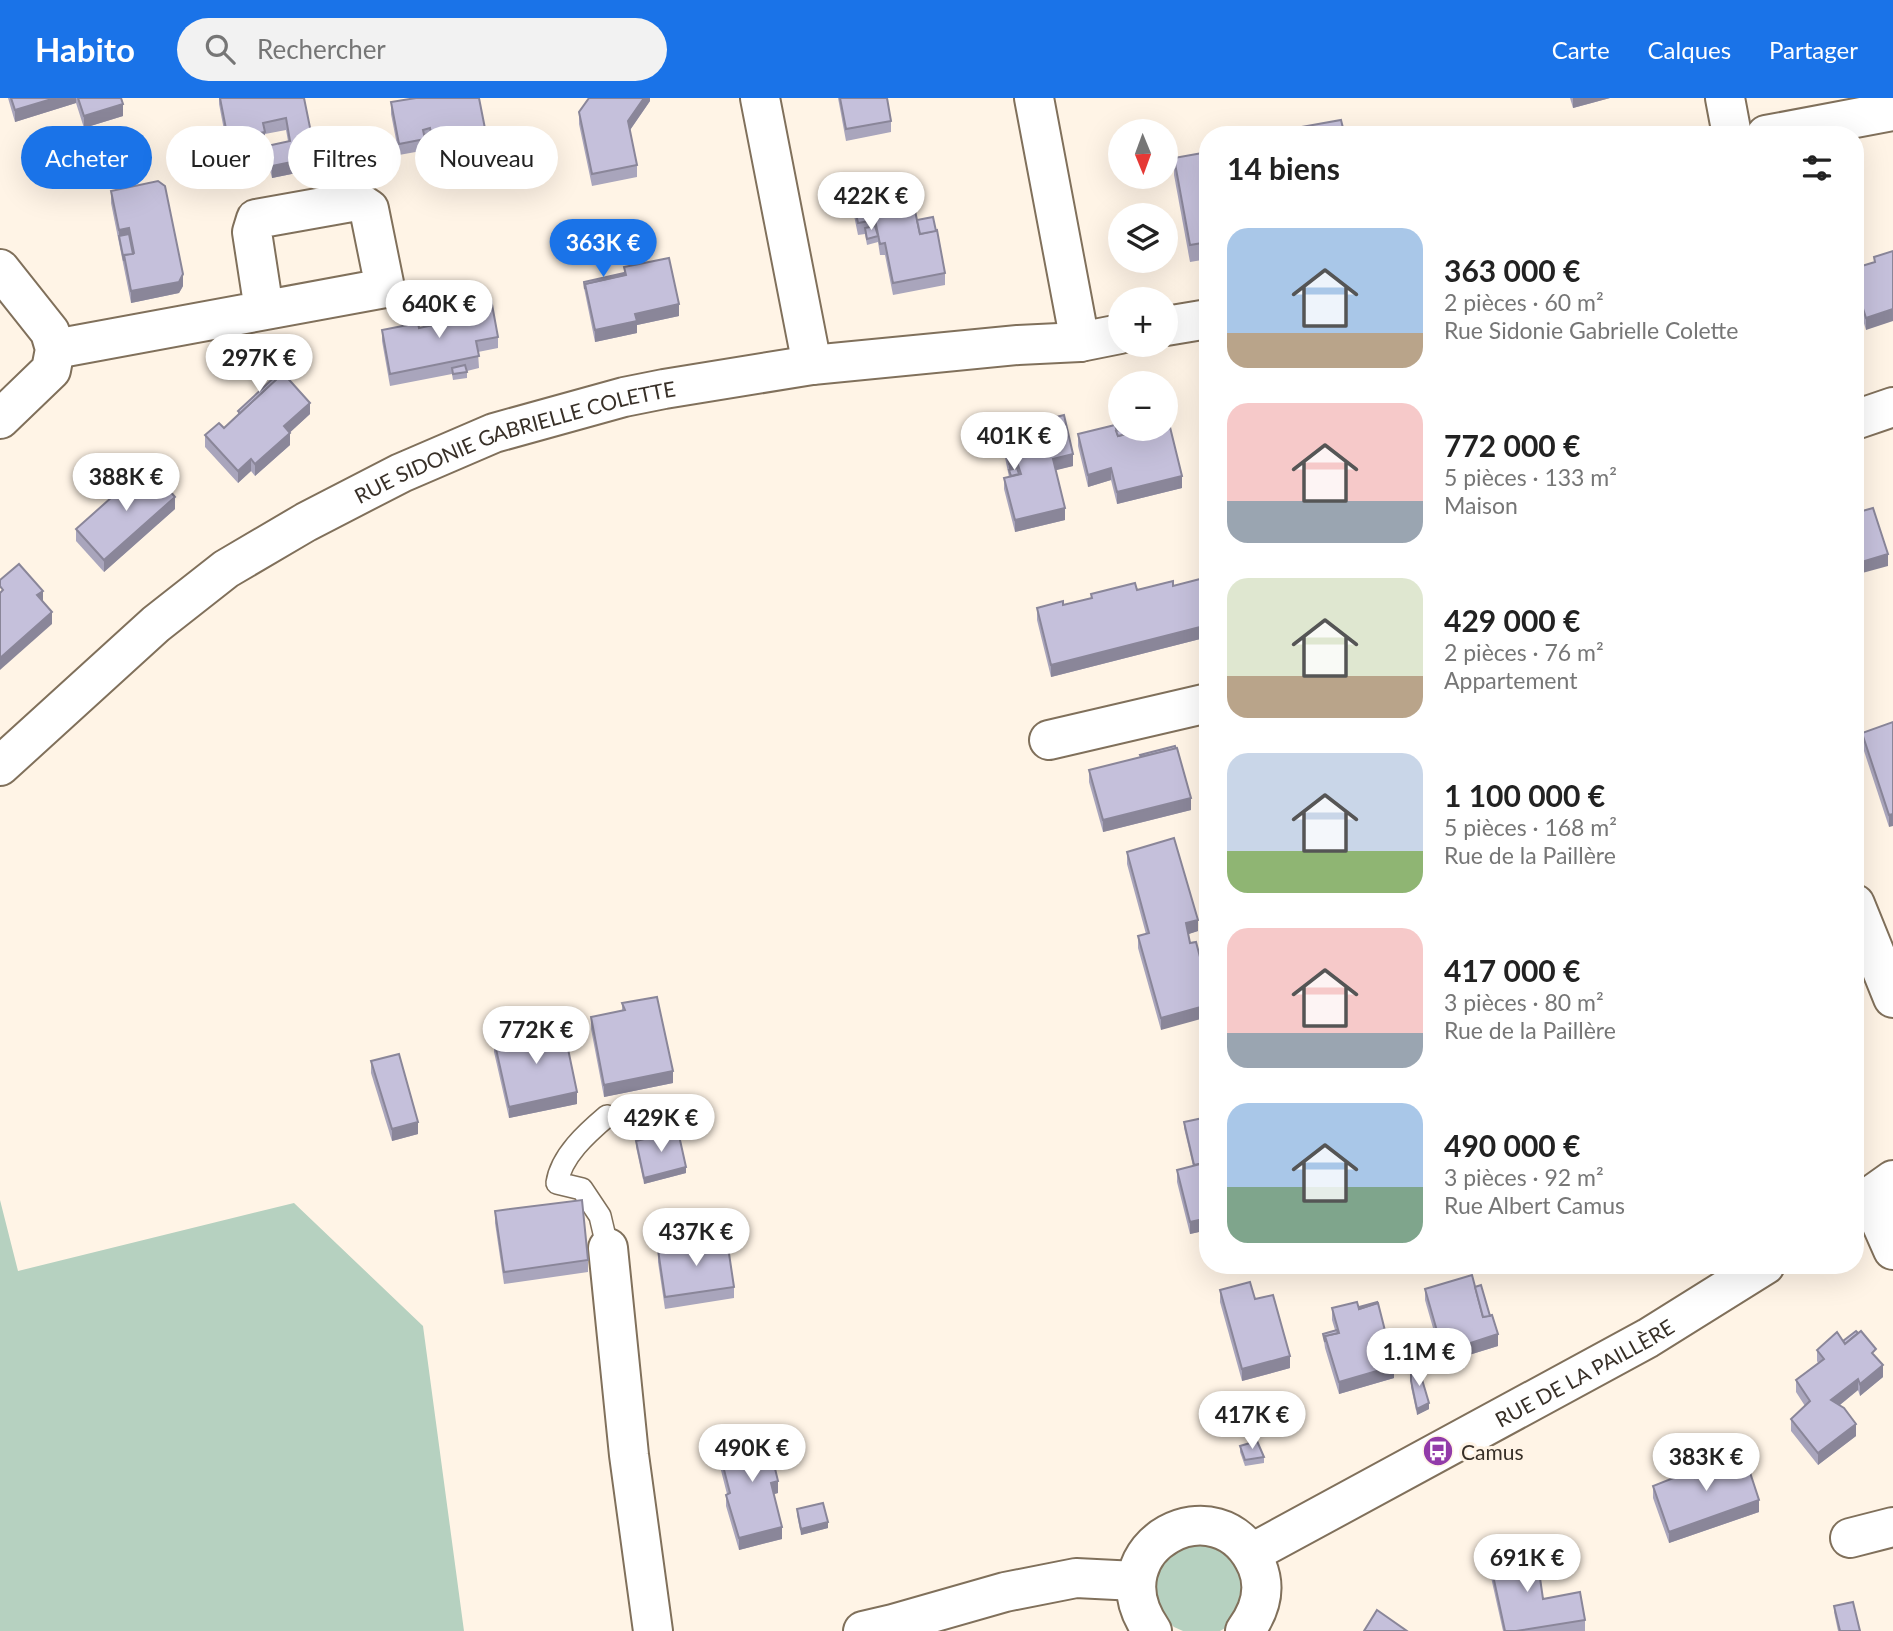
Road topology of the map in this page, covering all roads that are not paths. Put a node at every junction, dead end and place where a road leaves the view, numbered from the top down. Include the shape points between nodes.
1 (760, 98) edge
2 (1034, 98) edge
3 (1725, 98) edge
4 (1893, 111) edge
5 (1730, 126) edge
6 (1814, 126) edge
7 (0, 269) edge
8 (264, 310) dead end
9 (1199, 320) edge
10 (1178, 324) edge
11 (1108, 336) edge
12 (1080, 342) junction
13 (55, 349) junction
14 (812, 365) junction
15 (1893, 407) edge
16 (1864, 417) edge
17 (0, 419) edge
18 (1199, 705) edge
19 (1049, 740) dead end
20 (0, 766) edge
21 (1864, 926) edge
22 (1893, 998) edge
23 (607, 1116) dead end
24 (1873, 1195) edge
25 (1893, 1250) edge
26 (609, 1251) joint
27 (1751, 1274) edge
28 (1893, 1527) edge
29 (1850, 1538) dead end
30 (1252, 1553) junction
31 (1136, 1581) junction
32 (653, 1631) edge
33 (863, 1631) edge
34 (1152, 1631) edge
35 (1245, 1631) edge

1 - 14 street
2 - 12 street
3 - 5 street
4 - 6 street
7 - 13 street via 50,332
8 - 13 street
9 - 10 street
11 - 12 street, RUE SIDONIE GABRIELLE COLETTE
12 - 14 street, RUE SIDONIE GABRIELLE COLETTE
13 - 17 street via 51,370
14 - 20 street, RUE SIDONIE GABRIELLE COLETTE via 624,397 495,433 401,473 226,569 156,624
15 - 16 street
18 - 19 street
21 - 22 street
23 - 26 lane via 588,1132 559,1170 557,1183 582,1189 600,1216
24 - 25 street
26 - 32 street via 629,1455
27 - 30 street, RUE DE LA PAILLÈRE via 1648,1338
28 - 29 street
30 - 31 street via 1217,1527 1195,1525 1174,1530 1142,1560
30 - 35 street via 1262,1595 1256,1616
31 - 33 street via 1076,1578 1005,1592
31 - 34 street via 1136,1599

